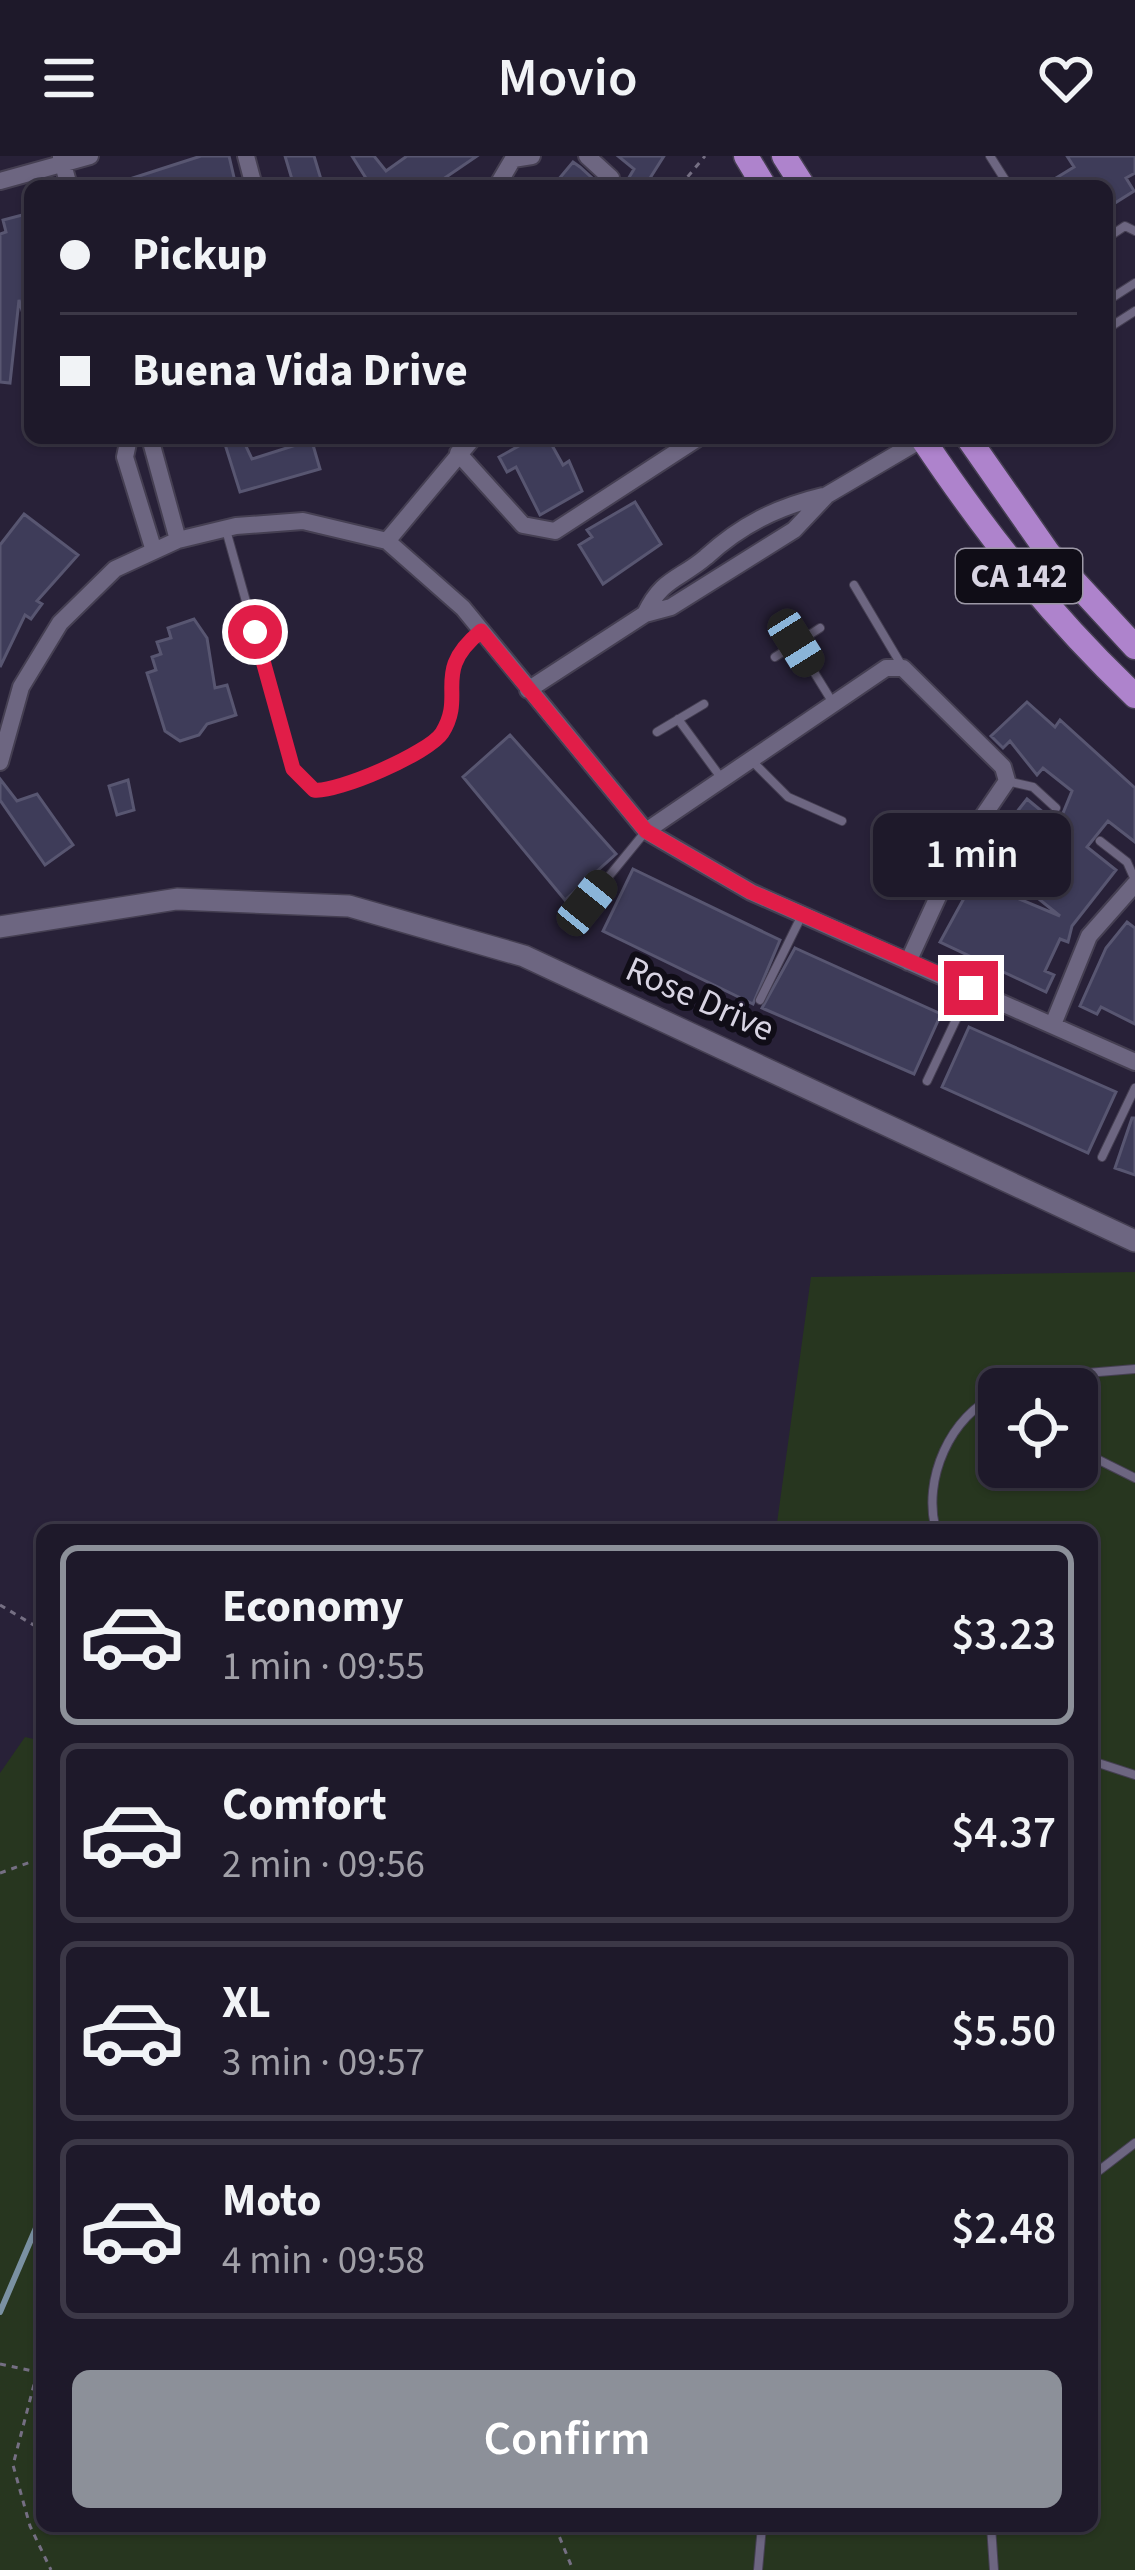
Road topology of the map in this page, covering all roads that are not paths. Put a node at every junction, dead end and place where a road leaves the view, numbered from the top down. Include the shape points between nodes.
1 (90, 156) edge
2 (532, 156) edge
3 (587, 156) edge
4 (513, 158) edge
5 (61, 160) edge
6 (610, 178) dead end
7 (0, 181) edge
8 (128, 444) edge
9 (152, 444) edge
10 (466, 444) edge
11 (689, 444) edge
12 (913, 444) edge
13 (927, 444) edge
14 (972, 444) edge
15 (458, 453) junction
16 (827, 495) junction
17 (226, 528) junction
18 (178, 540) junction
19 (387, 542) junction
20 (154, 551) junction
21 (854, 585) dead end
22 (645, 614) junction
23 (820, 628) dead end
24 (481, 631) junction
25 (796, 643) junction
26 (1135, 647) edge
27 (775, 657) dead end
28 (903, 668) junction
29 (529, 690) junction
30 (1135, 696) edge
31 (704, 704) dead end
32 (833, 704) junction
33 (678, 719) junction
34 (657, 732) dead end
35 (2, 760) edge
36 (751, 760) junction
37 (722, 779) junction
38 (1007, 782) junction
39 (1056, 808) dead end
40 (842, 821) dead end
41 (646, 831) junction
42 (1100, 841) dead end
43 (887, 843) dead end
44 (951, 868) junction
45 (1135, 882) edge
46 (587, 903) dead end
47 (802, 915) junction
48 (0, 927) edge
49 (908, 962) junction
50 (971, 988) junction
51 (760, 1000) dead end
52 (1054, 1022) junction
53 (1135, 1062) edge
54 (927, 1081) dead end
55 (1135, 1088) edge
56 (1102, 1156) dead end
57 (1135, 1241) edge
58 (1135, 1369) edge
59 (1098, 1372) edge
60 (978, 1408) edge
61 (1098, 1460) edge
62 (1135, 1478) edge
63 (934, 1524) edge
64 (1098, 1763) edge
65 (1135, 1775) edge
66 (1135, 2143) edge
67 (1098, 2171) edge
68 (761, 2532) edge
69 (991, 2532) edge
70 (758, 2570) edge
71 (994, 2570) edge

1 - 5 street
2 - 4 street
3 - 6 street
5 - 7 street
8 - 20 street
9 - 18 street
10 - 15 street
11 - 15 street via 555,531 524,525
12 - 16 street
13 - 30 main road, CA 142 via 1001,555
14 - 26 main road, CA 142 via 1049,554
15 - 19 street
16 - 22 street via 794,530 670,607
16 - 22 street via 778,507 716,545 657,589
17 - 18 street
17 - 19 street via 303,521
17 - 24 lane via 293,769 314,790 348,785 433,742 448,718 452,662
18 - 20 street
19 - 24 street
20 - 35 street via 116,569 60,623 21,687
21 - 28 lane
22 - 29 street
23 - 25 lane
24 - 29 street
25 - 27 lane
25 - 32 lane
28 - 32 street via 886,668
28 - 38 street via 1004,767
29 - 41 street
31 - 33 lane
32 - 36 street
33 - 34 lane
33 - 37 lane
36 - 37 street
36 - 40 lane via 788,797
37 - 41 street
38 - 39 lane via 1033,787
38 - 44 street
41 - 46 lane
41 - 47 street
42 - 45 lane via 1127,862
43 - 44 lane
44 - 49 street
45 - 52 street via 1090,935
47 - 49 street
47 - 51 lane
48 - 57 street, Rose Drive via 177,898 350,906 524,956
49 - 50 street
50 - 52 street
50 - 54 lane
52 - 53 street
55 - 56 lane
58 - 59 lane
60 - 63 lane via 944,1450 930,1509
61 - 62 lane
64 - 65 lane
66 - 67 lane
68 - 70 lane
69 - 71 lane

